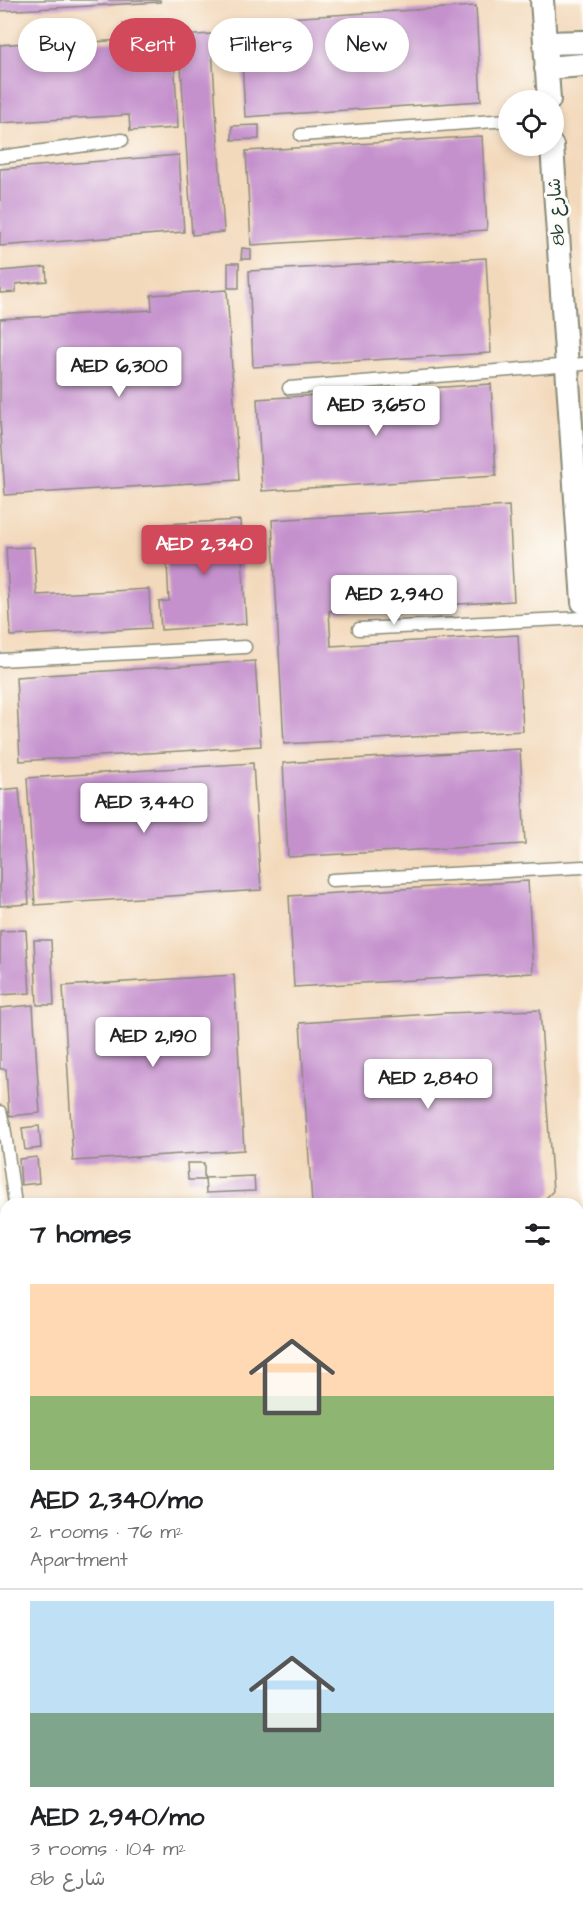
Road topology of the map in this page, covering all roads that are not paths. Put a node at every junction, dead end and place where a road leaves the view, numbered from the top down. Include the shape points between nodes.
1 (542, 0) edge
2 (583, 42) edge
3 (545, 43) junction
4 (583, 65) edge
5 (546, 68) junction
6 (548, 90) edge
7 (498, 121) edge
8 (301, 135) dead end
9 (122, 140) dead end
10 (553, 156) edge
11 (0, 158) edge
12 (575, 364) edge
13 (289, 388) dead end
14 (580, 504) edge
15 (583, 602) edge
16 (583, 618) edge
17 (359, 629) dead end
18 (245, 647) dead end
19 (0, 660) edge
20 (583, 867) edge
21 (332, 880) dead end
22 (0, 1112) edge
23 (14, 1198) edge

1 - 3 street
2 - 3 street
3 - 5 street
4 - 5 street
5 - 6 street
7 - 8 lane
9 - 11 lane
10 - 12 street, 8b شارع
12 - 13 lane
12 - 14 street, 8b شارع
14 - 15 street, 8b شارع
16 - 17 lane
18 - 19 lane
20 - 21 lane
22 - 23 lane

